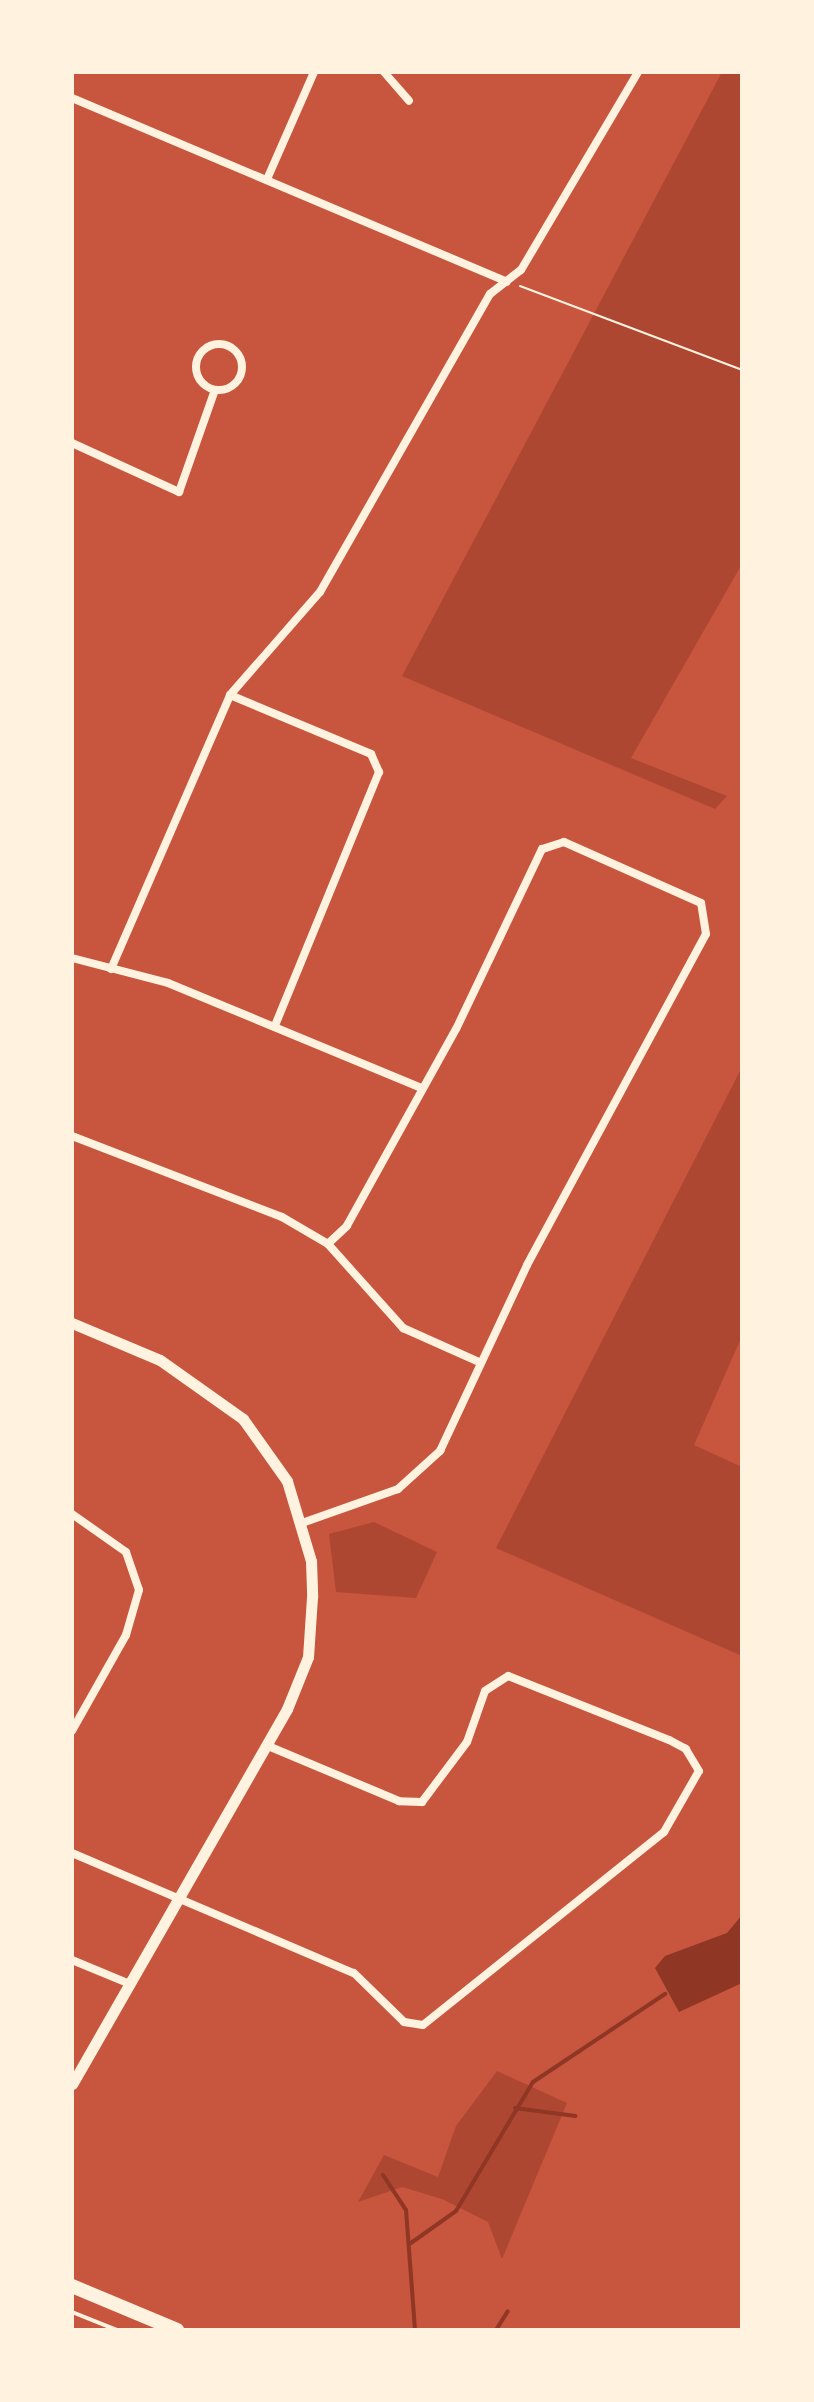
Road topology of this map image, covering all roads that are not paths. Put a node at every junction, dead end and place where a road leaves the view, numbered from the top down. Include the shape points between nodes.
1 (314, 72) edge
2 (384, 72) edge
3 (638, 72) edge
4 (72, 98) edge
5 (409, 101) dead end
6 (268, 177) junction
7 (507, 282) junction
8 (215, 390) junction
9 (72, 443) edge
10 (230, 695) junction
11 (72, 958) edge
12 (111, 969) junction
13 (275, 1026) junction
14 (422, 1088) junction
15 (72, 1136) edge
16 (328, 1244) junction
17 (72, 1323) edge
18 (479, 1362) junction
19 (72, 1514) edge
20 (302, 1523) junction
21 (72, 1731) edge
22 (268, 1746) junction
23 (72, 1853) edge
24 (176, 1903) junction
25 (72, 1960) edge
26 (130, 1984) junction
27 (72, 2084) edge
28 (72, 2286) edge
29 (72, 2312) edge
30 (117, 2330) edge
31 (177, 2330) edge

1 - 6 street
2 - 5 street
3 - 7 street
4 - 6 street
6 - 7 street
7 - 10 street via 490,294 320,592
8 - 8 street via 230,387 243,369 234,348 219,343 196,361 198,376
8 - 9 street via 179,492
10 - 12 street
10 - 13 street via 371,754 379,772
11 - 12 street
12 - 13 street
13 - 14 street
14 - 16 street via 347,1226
14 - 18 street via 542,849 564,842 701,903 706,934
15 - 16 street via 282,1217
16 - 18 street via 383,1313
17 - 20 street via 201,1383 243,1419 287,1481
18 - 20 street via 456,1423 420,1474 398,1489
19 - 21 street via 126,1552 139,1590 126,1635
20 - 22 street via 311,1561 308,1657
22 - 24 street
22 - 24 street via 399,1801 422,1802 467,1742 485,1691 508,1676 669,1740 686,1749 699,1771 664,1832 423,2025 404,2022 354,1973
23 - 24 street
24 - 26 street
25 - 26 street
26 - 27 street
28 - 31 main road
29 - 30 lane

